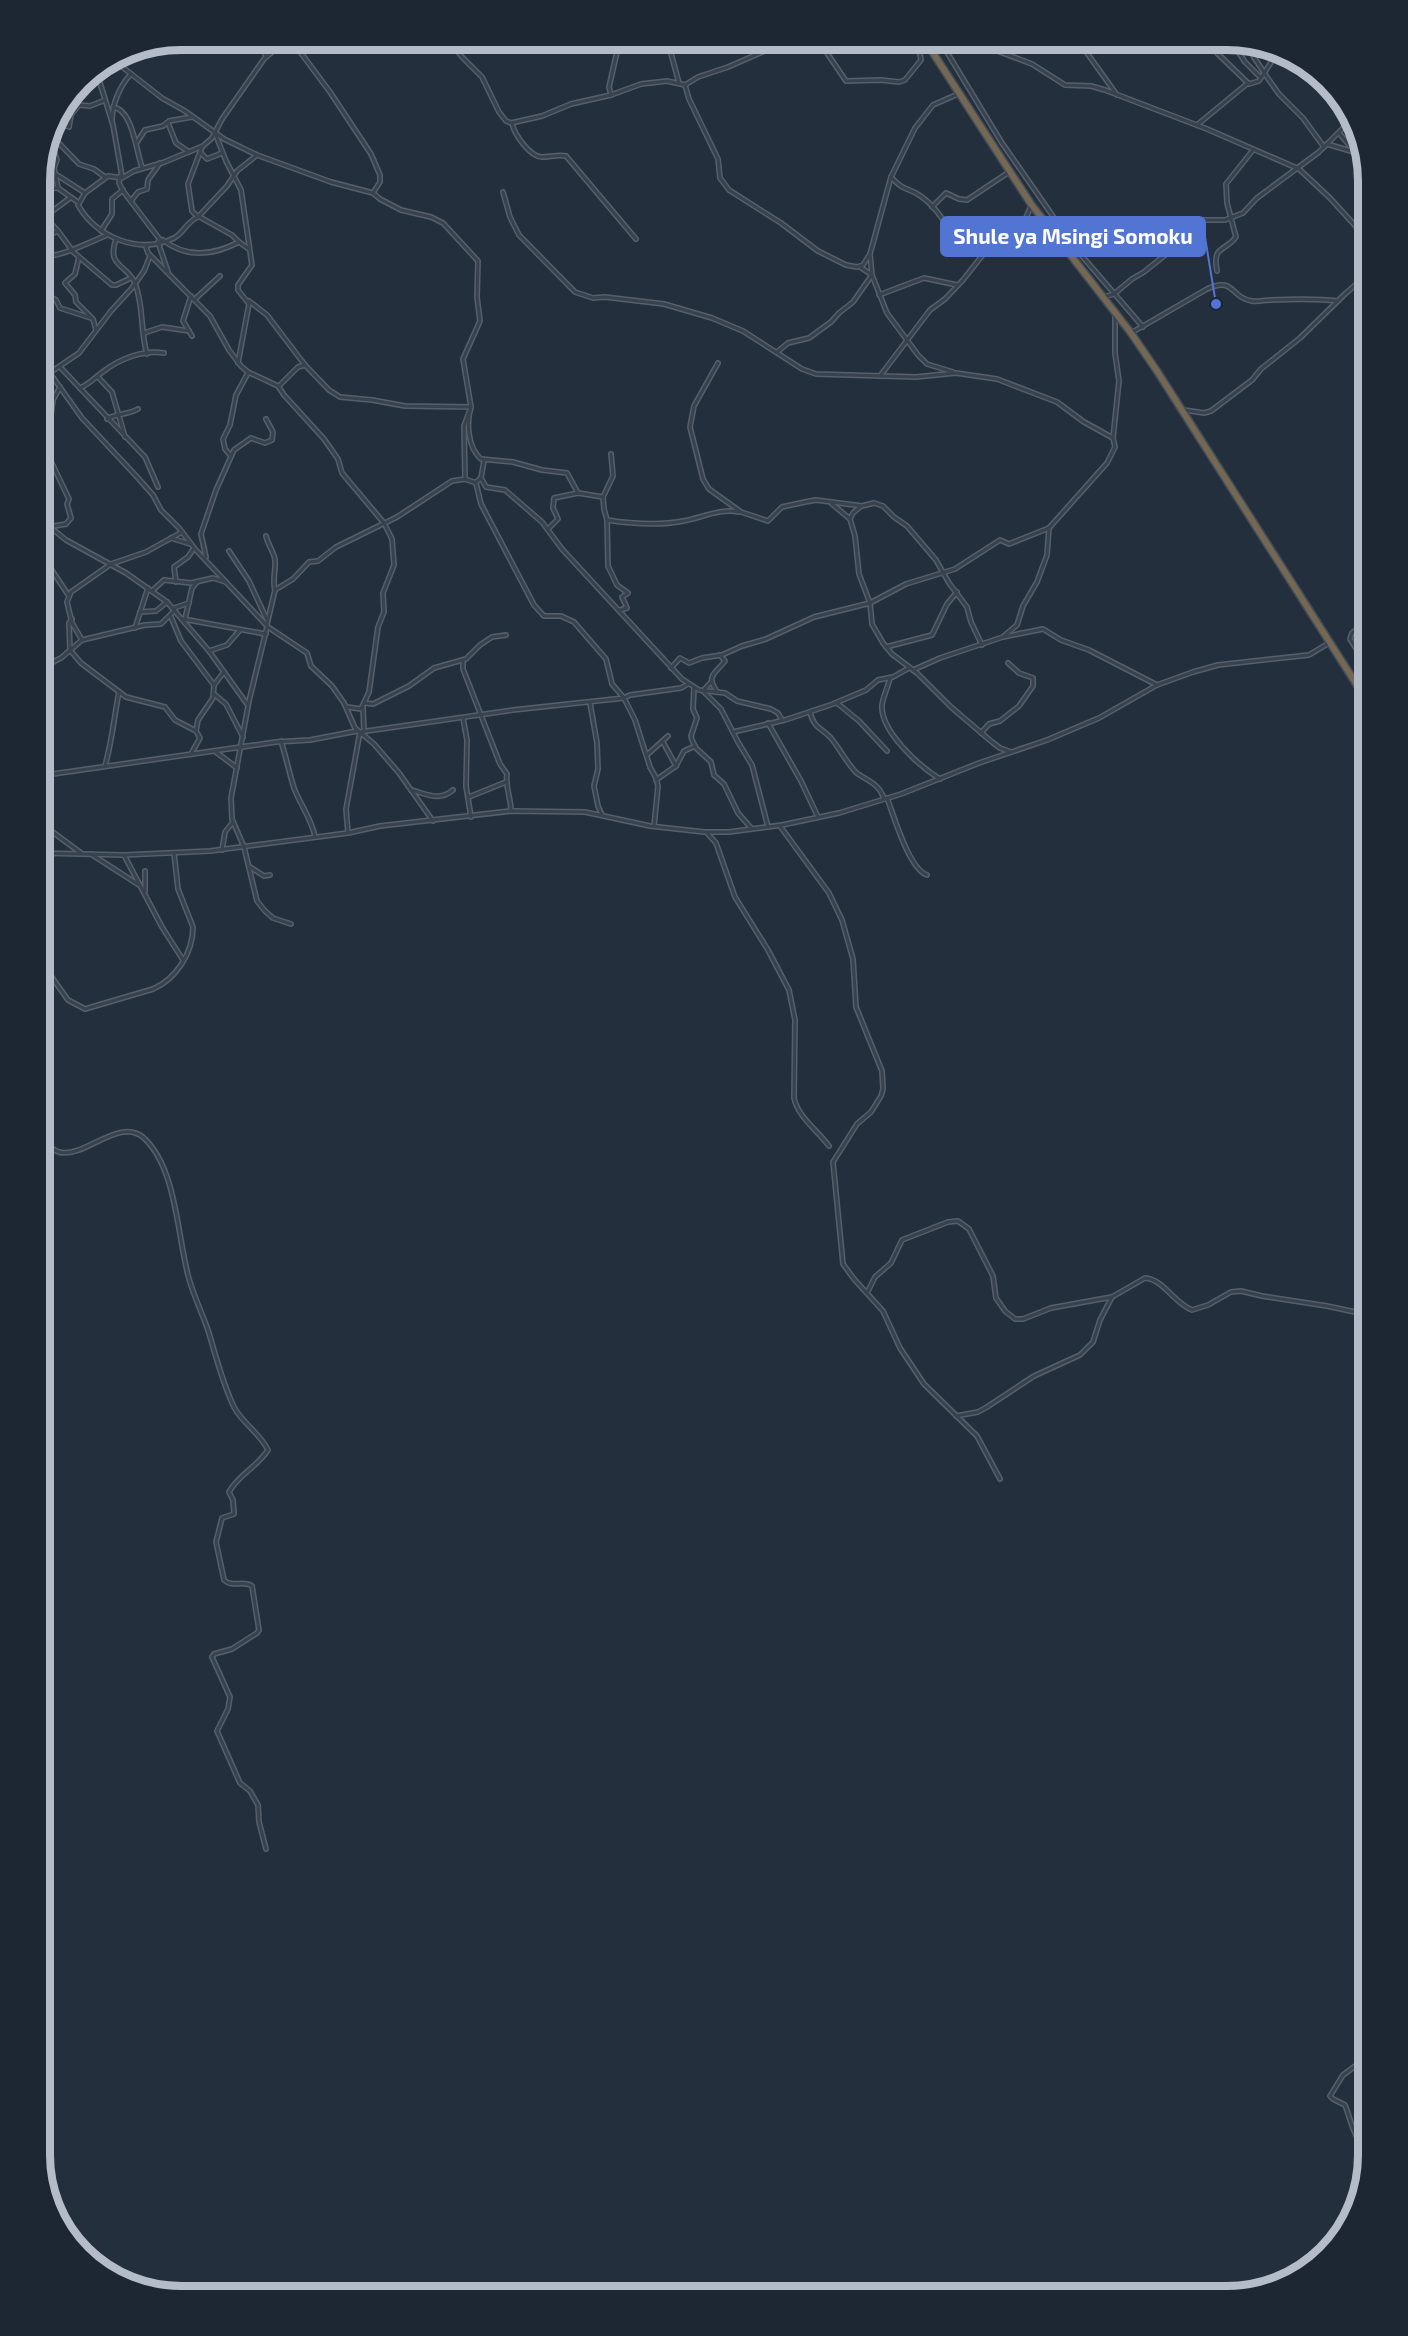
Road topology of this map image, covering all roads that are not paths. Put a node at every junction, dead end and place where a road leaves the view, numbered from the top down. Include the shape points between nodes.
1 (263, 50) edge
2 (273, 50) edge
3 (300, 50) edge
4 (457, 50) edge
5 (617, 50) edge
6 (670, 50) edge
7 (767, 50) edge
8 (826, 50) edge
9 (918, 50) edge
10 (931, 50) edge
11 (946, 50) edge
12 (995, 50) edge
13 (1085, 50) edge
14 (1217, 50) edge
15 (1237, 50) edge
16 (1242, 51) edge
17 (1252, 52) edge
18 (1239, 54) junction
19 (266, 56) junction
20 (1274, 58) edge
21 (119, 65) edge
22 (1264, 72) junction
23 (131, 74) junction
24 (1261, 78) junction
25 (98, 79) edge
26 (1248, 82) junction
27 (679, 83) junction
28 (685, 85) junction
29 (959, 93) junction
30 (611, 95) junction
31 (1118, 96) junction
32 (104, 101) junction
33 (113, 106) junction
34 (193, 117) junction
35 (168, 122) junction
36 (512, 122) junction
37 (113, 125) junction
38 (1197, 125) junction
39 (1346, 125) edge
40 (62, 126) edge
41 (215, 133) junction
42 (1339, 133) junction
43 (56, 140) edge
44 (137, 142) junction
45 (1326, 145) junction
46 (203, 146) junction
47 (54, 150) edge
48 (1254, 150) junction
49 (189, 152) junction
50 (200, 152) junction
51 (1355, 152) edge
52 (222, 153) junction
53 (1356, 153) edge
54 (257, 154) junction
55 (51, 163) edge
56 (160, 163) junction
57 (54, 168) junction
58 (142, 168) junction
59 (1299, 169) junction
60 (1009, 172) junction
61 (55, 174) junction
62 (105, 177) junction
63 (121, 177) junction
64 (235, 177) junction
65 (891, 177) junction
66 (50, 186) edge
67 (58, 188) junction
68 (123, 190) junction
69 (503, 192) dead end
70 (86, 193) junction
71 (373, 193) junction
72 (70, 198) junction
73 (131, 201) junction
74 (80, 203) junction
75 (1031, 204) junction
76 (932, 207) junction
77 (50, 212) edge
78 (198, 217) junction
79 (1231, 219) junction
80 (50, 223) edge
81 (1358, 229) edge
82 (58, 231) junction
83 (101, 231) junction
84 (50, 234) edge
85 (106, 235) junction
86 (116, 239) junction
87 (636, 239) dead end
88 (956, 239) dead end
89 (161, 241) junction
90 (239, 242) junction
91 (148, 245) junction
92 (249, 249) junction
93 (72, 250) junction
94 (870, 254) junction
95 (150, 255) junction
96 (50, 256) edge
97 (79, 257) junction
98 (860, 267) junction
99 (1217, 271) dead end
100 (168, 272) junction
101 (872, 275) junction
102 (220, 276) dead end
103 (131, 278) junction
104 (1358, 283) edge
105 (135, 284) junction
106 (957, 285) junction
107 (1114, 294) junction
108 (879, 295) junction
109 (50, 296) edge
110 (193, 297) junction
111 (1103, 297) junction
112 (248, 301) junction
113 (1337, 301) junction
114 (1116, 313) junction
115 (93, 319) junction
116 (1143, 327) junction
117 (96, 330) junction
118 (189, 331) junction
119 (144, 333) junction
120 (1131, 333) junction
121 (192, 336) dead end
122 (907, 340) junction
123 (777, 352) junction
124 (164, 353) dead end
125 (147, 354) junction
126 (238, 363) junction
127 (718, 363) dead end
128 (305, 364) junction
129 (59, 366) junction
130 (248, 372) junction
131 (50, 373) joint
132 (956, 373) junction
133 (880, 376) junction
134 (98, 377) junction
135 (278, 386) junction
136 (60, 387) junction
137 (80, 388) junction
138 (471, 407) junction
139 (138, 409) dead end
140 (1181, 410) junction
141 (118, 414) junction
142 (107, 419) junction
143 (266, 419) dead end
144 (50, 422) edge
145 (125, 438) junction
146 (1113, 438) junction
147 (611, 454) dead end
148 (231, 456) junction
149 (50, 459) edge
150 (484, 461) junction
151 (481, 478) junction
152 (465, 479) junction
153 (476, 483) junction
154 (158, 487) dead end
155 (578, 493) junction
156 (603, 497) junction
157 (829, 503) junction
158 (862, 506) junction
159 (741, 512) junction
160 (850, 519) junction
161 (608, 520) junction
162 (384, 523) junction
163 (50, 527) edge
164 (50, 528) edge
165 (1049, 528) junction
166 (548, 529) junction
167 (182, 532) junction
168 (266, 536) dead end
169 (171, 538) junction
170 (193, 546) junction
171 (229, 551) dead end
172 (206, 559) junction
173 (111, 564) junction
174 (50, 567) edge
175 (944, 574) junction
176 (54, 575) junction
177 (50, 578) edge
178 (176, 582) junction
179 (197, 582) junction
180 (226, 582) dead end
181 (150, 590) junction
182 (275, 590) junction
183 (957, 592) junction
184 (69, 596) junction
185 (167, 602) junction
186 (189, 603) junction
187 (870, 603) junction
188 (174, 609) junction
189 (620, 610) junction
190 (140, 612) junction
191 (171, 617) junction
192 (72, 619) junction
193 (183, 619) junction
194 (267, 623) junction
195 (135, 628) junction
196 (1358, 628) edge
197 (240, 630) junction
198 (266, 634) junction
199 (506, 635) dead end
200 (1003, 638) junction
201 (81, 640) junction
202 (1329, 643) junction
203 (982, 645) junction
204 (886, 647) junction
205 (70, 648) junction
206 (209, 651) junction
207 (1358, 651) edge
208 (720, 655) junction
209 (463, 660) junction
210 (1008, 663) dead end
211 (50, 664) edge
212 (671, 668) junction
213 (911, 669) junction
214 (224, 672) junction
215 (890, 678) junction
216 (1358, 678) edge
217 (1353, 680) junction
218 (711, 682) junction
219 (688, 684) junction
220 (214, 685) junction
221 (1157, 685) junction
222 (694, 687) junction
223 (1358, 688) edge
224 (703, 691) junction
225 (119, 692) junction
226 (717, 692) junction
227 (214, 694) junction
228 (624, 698) junction
229 (590, 703) junction
230 (837, 703) junction
231 (364, 705) junction
232 (248, 706) junction
233 (345, 706) junction
234 (810, 712) junction
235 (481, 716) junction
236 (463, 718) junction
237 (782, 720) junction
238 (768, 723) junction
239 (196, 730) junction
240 (360, 732) junction
241 (733, 732) junction
242 (981, 734) junction
243 (668, 736) dead end
244 (243, 737) junction
245 (281, 741) junction
246 (663, 742) junction
247 (695, 746) junction
248 (241, 748) junction
249 (887, 751) dead end
250 (215, 752) junction
251 (1013, 752) junction
252 (190, 755) junction
253 (647, 755) junction
254 (105, 766) junction
255 (676, 766) junction
256 (238, 769) junction
257 (50, 774) edge
258 (940, 779) junction
259 (656, 780) junction
260 (506, 782) junction
261 (411, 790) junction
262 (453, 790) dead end
263 (468, 798) junction
264 (885, 799) junction
265 (511, 811) junction
266 (603, 816) junction
267 (471, 817) junction
268 (818, 817) junction
269 (433, 821) junction
270 (233, 822) junction
271 (654, 826) junction
272 (780, 826) junction
273 (768, 827) junction
274 (752, 829) junction
275 (50, 830) edge
276 (704, 832) junction
277 (348, 833) junction
278 (315, 836) junction
279 (239, 837) junction
280 (254, 845) junction
281 (244, 847) junction
282 (222, 850) junction
283 (50, 853) edge
284 (174, 853) junction
285 (83, 854) junction
286 (91, 854) junction
287 (124, 855) junction
288 (249, 866) junction
289 (144, 871) dead end
290 (270, 875) dead end
291 (927, 875) dead end
292 (140, 886) junction
293 (144, 894) junction
294 (291, 924) dead end
295 (183, 962) junction
296 (50, 974) edge
297 (829, 1146) dead end
298 (50, 1147) edge
299 (868, 1292) junction
300 (1112, 1297) junction
301 (1358, 1313) edge
302 (956, 1416) junction
303 (1000, 1479) dead end
304 (266, 1849) dead end
305 (1358, 2064) edge
306 (1358, 2139) edge

1 - 19 street
2 - 19 street
3 - 71 street via 371,154 380,175
4 - 36 street via 482,77 501,116
5 - 30 street via 609,82
6 - 27 street
7 - 28 street
8 - 9 street via 845,81 901,82 921,60
10 - 29 highway
11 - 107 street via 1002,143 1076,249
12 - 31 street via 1032,64 1065,85 1091,87
13 - 31 street
14 - 26 street
15 - 18 street
16 - 18 street
17 - 22 street
18 - 24 street
19 - 41 street
20 - 22 street
21 - 23 street
22 - 24 street
22 - 45 street
23 - 33 street via 123,82
23 - 34 street
24 - 26 street via 1252,84
25 - 32 street
26 - 38 street
27 - 28 street
27 - 30 street via 641,84
28 - 98 street via 718,159 718,176 725,186 818,251 846,265
29 - 60 highway
29 - 65 street via 931,107 915,128
30 - 36 street
31 - 38 street
32 - 37 street
32 - 40 street via 79,105 70,127
33 - 37 street
33 - 44 street via 126,115
34 - 35 street
34 - 41 street
35 - 44 street via 143,131
35 - 49 street via 176,143
36 - 87 street via 516,133 538,156 566,156
37 - 63 street
38 - 48 street
39 - 42 street
41 - 46 street
41 - 52 street
41 - 54 street
42 - 45 street
42 - 51 street
43 - 62 street via 79,164
44 - 58 street
45 - 53 street
45 - 59 street
46 - 49 street
46 - 50 street
47 - 57 street via 57,161
48 - 59 street
48 - 79 street via 1226,184
49 - 56 street
50 - 52 street via 207,159
50 - 78 street via 188,184 192,211
52 - 64 street
54 - 64 street
54 - 71 street
55 - 57 street
56 - 58 street
56 - 73 street via 148,180 147,189
57 - 61 street
58 - 63 street
59 - 79 street
59 - 81 street
60 - 75 highway
60 - 76 street via 967,200 946,193
61 - 67 street
61 - 70 street
62 - 63 street
62 - 70 street
63 - 68 street
64 - 78 street
64 - 92 street via 241,190
65 - 76 street
65 - 94 street
66 - 67 street
67 - 72 street
68 - 73 street
68 - 83 street via 112,199 110,217
69 - 123 street via 519,235 575,292 593,298 646,301 687,310 730,325
70 - 74 street
71 - 138 street via 401,210 443,222 478,261 480,321 463,359
72 - 74 street
72 - 77 street
73 - 89 street
74 - 83 street via 82,211
75 - 106 street via 1019,228 985,252
75 - 111 highway
76 - 88 street
78 - 89 street via 176,236
78 - 90 street
79 - 99 street via 1236,237 1216,254
79 - 107 street via 1197,222 1170,251
80 - 82 street
82 - 84 street
82 - 93 street
83 - 85 street
85 - 86 street
85 - 93 street
86 - 91 street
86 - 103 street via 114,260
89 - 90 street via 179,250 200,253 223,251
89 - 91 street
89 - 100 street
90 - 92 street
91 - 95 street
92 - 112 street via 252,268 237,287
93 - 96 street
93 - 97 street
94 - 98 street
94 - 101 street
95 - 100 street
95 - 105 street
97 - 103 street via 112,285
97 - 115 street via 75,274 65,283
98 - 101 street
100 - 110 street
101 - 108 street
101 - 123 street via 853,302 831,322 809,338 788,343
102 - 110 street
103 - 105 street
104 - 113 street
105 - 117 street
105 - 119 street
106 - 108 street via 924,278
106 - 122 street via 930,310
107 - 111 street
107 - 116 street
108 - 122 street
109 - 115 street via 60,308
110 - 118 street via 183,321
110 - 126 street via 213,321
111 - 114 highway
112 - 126 street
112 - 128 street via 267,315
113 - 116 street via 1254,302 1223,283
113 - 140 street via 1252,380 1211,411
114 - 120 highway
114 - 146 street via 1114,353 1119,381
115 - 117 street
116 - 120 street
117 - 129 street via 79,353
118 - 119 street via 163,327
118 - 121 street
119 - 125 street
120 - 140 highway
122 - 132 street via 927,364
122 - 133 street
123 - 133 street via 816,374
124 - 125 street
125 - 134 street via 126,359
126 - 130 street
127 - 159 street via 694,406 690,433 704,482
128 - 135 street
128 - 138 street via 340,397 405,406
129 - 131 street
129 - 137 street
130 - 135 street
130 - 148 street via 236,395 223,439
131 - 136 street
132 - 133 street
132 - 146 street via 997,379 1041,395
134 - 137 street
134 - 141 street via 111,390
135 - 162 street via 324,439 338,459 342,474
136 - 144 street via 53,400
136 - 167 street via 82,418
137 - 142 street
138 - 150 street via 468,423 473,447
138 - 152 street via 464,426
139 - 141 street
140 - 202 highway
141 - 142 street
141 - 145 street
142 - 145 street
143 - 148 street via 273,432 270,441 251,438 236,447
145 - 154 street via 147,460
146 - 165 street via 1115,447 1107,464
147 - 156 street via 613,476
148 - 172 street via 201,534
149 - 163 street via 69,499 71,518 66,524
150 - 151 street
150 - 155 street via 513,462 567,473
151 - 153 street
151 - 166 street via 489,489 505,490 519,500
152 - 153 street
152 - 162 street via 452,481
153 - 228 street via 481,504 534,605 544,616 561,616 574,622 606,659 612,684
155 - 156 street
155 - 166 street via 554,498 558,519
156 - 161 street
157 - 158 street
157 - 159 street via 816,500 785,506 768,520
157 - 160 street
158 - 160 street
158 - 175 street via 874,503 886,508 915,534
159 - 161 street via 721,511 664,524
160 - 187 street via 859,574
161 - 189 street via 609,570 617,585 628,593 622,597 627,608
162 - 182 street via 336,547 319,561 309,562
162 - 231 street via 393,542 394,560 383,593 384,612
164 - 173 street
165 - 175 street via 1009,544 1000,540
165 - 200 street via 1049,546 1037,582 1017,625
166 - 189 street
167 - 169 street
167 - 170 street
168 - 182 street via 275,559
169 - 170 street
169 - 173 street
170 - 172 street
170 - 178 street via 188,557 174,567
171 - 194 street via 249,581
172 - 194 street
173 - 181 street
173 - 184 street
174 - 176 street
175 - 183 street
175 - 187 street via 906,584
176 - 177 street
176 - 184 street
178 - 179 street
178 - 181 street via 164,580
179 - 180 street via 213,578
179 - 186 street
181 - 185 street
181 - 190 street
182 - 194 street
183 - 203 street
183 - 204 street via 932,635
184 - 192 street
185 - 188 street
185 - 190 street via 156,611
186 - 188 street
186 - 193 street
187 - 204 street via 872,624
187 - 208 street via 814,617
188 - 191 street
188 - 193 street
189 - 212 street
190 - 195 street
191 - 195 street via 161,624
191 - 220 street via 181,641
192 - 201 street
192 - 205 street
193 - 197 street
193 - 206 street
194 - 198 street
194 - 233 street via 304,650 315,671 332,686
195 - 201 street
196 - 207 street via 1350,639
197 - 198 street
197 - 206 street via 230,642
198 - 232 street
199 - 209 street via 485,641
200 - 203 street
200 - 221 street via 1045,629
201 - 205 street
202 - 217 highway
202 - 221 street via 1309,655 1212,667
203 - 213 street
204 - 213 street
205 - 211 street
205 - 225 street via 81,663
206 - 214 street
208 - 212 street via 689,663 680,658
208 - 218 street via 725,661 712,675
209 - 231 street via 434,668 409,686
209 - 235 street
210 - 242 street via 1035,682 1019,706 1000,721 989,724
212 - 219 street
213 - 215 street
213 - 242 street
214 - 220 street
214 - 232 street
215 - 230 street via 878,680
215 - 258 street via 882,703 887,726 899,744
216 - 217 street
217 - 223 highway
218 - 224 street
218 - 226 street
219 - 222 street
219 - 228 street
220 - 227 street
221 - 251 street via 1079,728
222 - 224 street
222 - 247 street via 693,709 697,718 691,738
224 - 226 street
224 - 241 street via 721,709
225 - 239 street via 132,700 165,707 175,720
225 - 254 street
226 - 237 street via 771,709
227 - 239 street
227 - 244 street via 226,704
228 - 229 street
228 - 253 street
229 - 235 street
229 - 266 street via 597,742 594,786
230 - 234 street
230 - 249 street
231 - 233 street via 358,710
231 - 240 street
232 - 244 street
233 - 240 street
234 - 237 street
234 - 264 street via 819,730 830,737 856,772 880,789
235 - 236 street
235 - 260 street via 507,774
236 - 240 street
236 - 263 street
237 - 238 street
238 - 241 street
238 - 268 street
239 - 252 street via 200,738
240 - 245 street
240 - 261 street via 381,751
240 - 277 street via 346,809
241 - 273 street via 755,771
242 - 251 street
243 - 246 street
244 - 248 street
245 - 248 street
245 - 278 street via 288,771
246 - 253 street
246 - 255 street
247 - 255 street via 684,751
247 - 274 street via 711,762 714,775
248 - 250 street
248 - 256 street
250 - 252 street
250 - 256 street
251 - 258 street
252 - 254 street
253 - 259 street
254 - 257 street
255 - 259 street
256 - 270 street via 231,798
258 - 264 street
259 - 271 street
260 - 263 street
260 - 265 street
261 - 262 street via 437,797
261 - 269 street
263 - 267 street
264 - 268 street
264 - 291 street via 911,858
265 - 266 street via 573,811
265 - 267 street
266 - 271 street
267 - 269 street
268 - 272 street
269 - 277 street
270 - 279 street
270 - 282 street via 225,832
271 - 276 street
272 - 273 street
272 - 299 street via 828,893 842,920 852,952 856,1007 882,1071 881,1096 833,1162 843,1264
273 - 274 street
274 - 276 street
275 - 285 street
276 - 297 street via 714,840 735,897 787,985 795,1020 794,1098 797,1109
277 - 278 street
278 - 280 street
279 - 280 street
279 - 281 street
280 - 281 street
281 - 282 street
281 - 288 street
282 - 284 street
283 - 285 street
284 - 287 street
284 - 295 street via 178,889 193,927
285 - 286 street
286 - 287 street
286 - 292 street
287 - 292 street
288 - 290 street via 264,876
288 - 294 street via 261,908 273,918
289 - 293 street
292 - 293 street
293 - 295 street
295 - 296 street via 156,988 88,1009 68,1000
298 - 304 street via 60,1152 71,1151 126,1131 142,1135 155,1149 166,1174 189,1278 219,1372 236,1410 268,1450 232,1486 229,1492 234,1514 222,1519 216,1542 226,1582 252,1586 259,1630 212,1658 230,1697 217,1731 240,1783 258,1805
299 - 300 street via 875,1277 891,1263 902,1240 955,1221 969,1229 993,1276 996,1298 1015,1319
299 - 302 street via 924,1384
300 - 301 street via 1150,1278 1192,1310 1241,1291
300 - 302 street via 1094,1342 1080,1355 1034,1376 978,1412
302 - 303 street via 977,1436
305 - 306 street via 1343,2076 1330,2096 1345,2105

